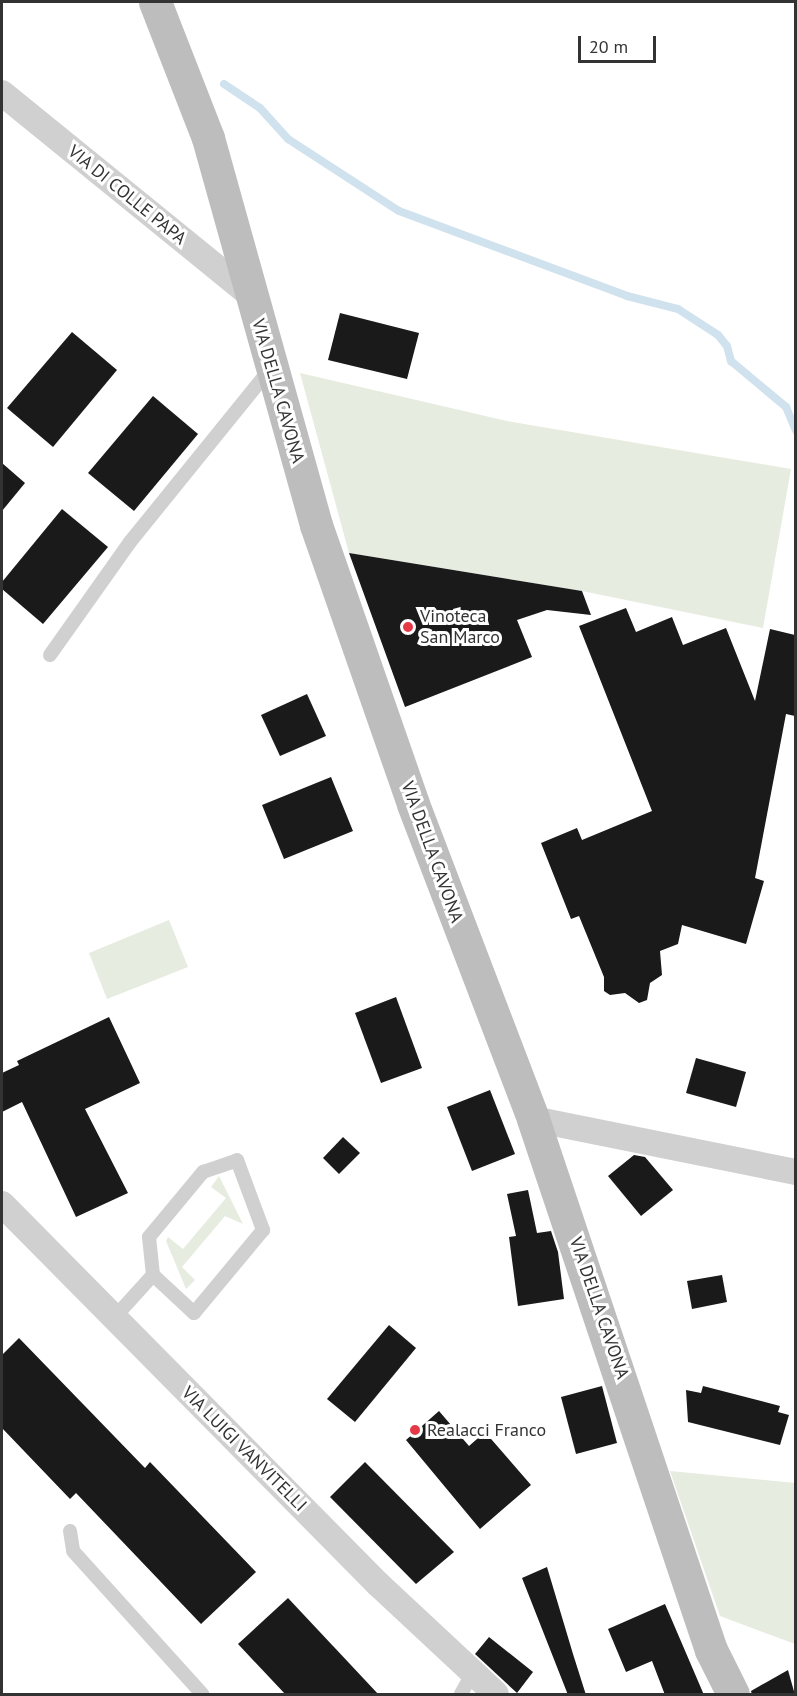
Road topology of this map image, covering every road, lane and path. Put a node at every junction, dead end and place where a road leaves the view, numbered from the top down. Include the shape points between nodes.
1 (154, 2) edge
2 (2, 93) edge
3 (252, 296) junction
4 (271, 367) junction
5 (50, 656) dead end
6 (533, 1119) junction
7 (795, 1172) edge
8 (2, 1204) edge
9 (153, 1275) junction
10 (114, 1318) junction
11 (70, 1531) dead end
12 (466, 1684) edge
13 (494, 1692) edge
14 (202, 1695) edge
15 (734, 1695) edge

1 - 3 main road, VIA DELLA CAVONA via 208,138
2 - 3 street, VIA DI COLLE PAPA
3 - 4 main road, VIA DELLA CAVONA
4 - 5 lane via 130,542
4 - 6 main road, VIA DELLA CAVONA via 316,525 413,804
6 - 7 street
6 - 15 main road, VIA DELLA CAVONA via 711,1650
8 - 10 street, VIA LUIGI VANVITELLI
9 - 9 lane via 149,1238 203,1172 237,1160 262,1230 194,1313
9 - 10 lane
10 - 12 street, VIA LUIGI VANVITELLI
11 - 14 lane via 73,1551
12 - 13 street, VIA LUIGI VANVITELLI

